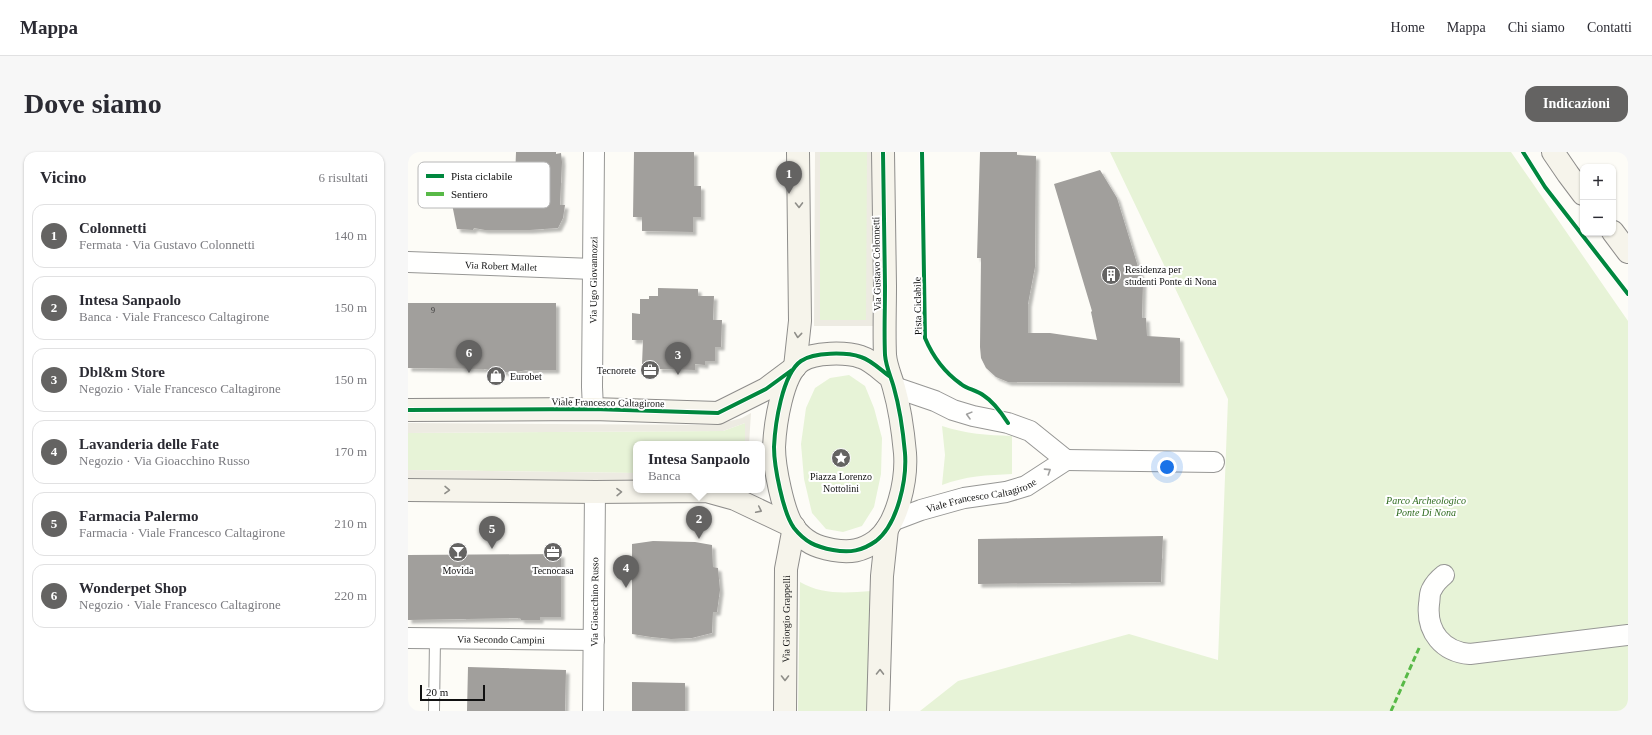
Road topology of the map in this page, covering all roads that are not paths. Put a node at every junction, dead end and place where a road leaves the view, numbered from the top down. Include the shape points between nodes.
1 (594, 152) edge
2 (798, 152) edge
3 (883, 152) edge
4 (1553, 152) edge
5 (1580, 190) edge
6 (1616, 236) edge
7 (1628, 252) edge
8 (408, 262) edge
9 (593, 269) junction
10 (795, 367) junction
11 (891, 382) junction
12 (593, 409) junction
13 (408, 410) edge
14 (1066, 460) junction
15 (1214, 462) dead end
16 (408, 490) edge
17 (595, 492) junction
18 (633, 492) edge
19 (713, 493) edge
20 (889, 525) junction
21 (794, 527) junction
22 (1444, 575) dead end
23 (1628, 635) edge
24 (408, 638) edge
25 (435, 639) junction
26 (594, 640) junction
27 (434, 711) edge
28 (593, 711) edge
29 (785, 711) edge
30 (878, 711) edge

1 - 9 street, Via Ugo Giovannozzi
2 -> 10 street via 800,321
3 - 11 street, Via Gustavo Colonnetti via 885,356
4 - 5 street
6 - 7 street
8 - 9 street, Via Robert Mallet
9 - 12 street, Via Ugo Giovannozzi
10 - 11 street via 811,357 832,354 862,357
10 - 12 street, Viale Francesco Caltagirone via 766,389 718,413
10 - 21 street via 786,383 774,448 786,512
14 -> 11 street via 1030,431 1008,422 953,410
11 - 20 street via 900,416 905,459 899,501
12 - 13 street, Viale Francesco Caltagirone
14 - 15 street
20 -> 14 street, Viale Francesco Caltagirone via 964,498 1006,492 1026,486
16 -> 17 street
17 -> 18 street
17 - 26 street, Via Gioacchino Russo
19 -> 21 street via 735,499
20 - 21 street via 881,536 866,548 853,551 818,548 804,539
30 -> 20 street via 882,576
21 -> 29 street, Via Giorgio Grappelli via 786,570
22 - 23 street via 1431,590 1428,611 1431,627 1446,647 1459,654
24 - 25 street, Via Secondo Campini
25 - 26 street, Via Secondo Campini
25 - 27 lane
26 - 28 street, Via Gioacchino Russo

